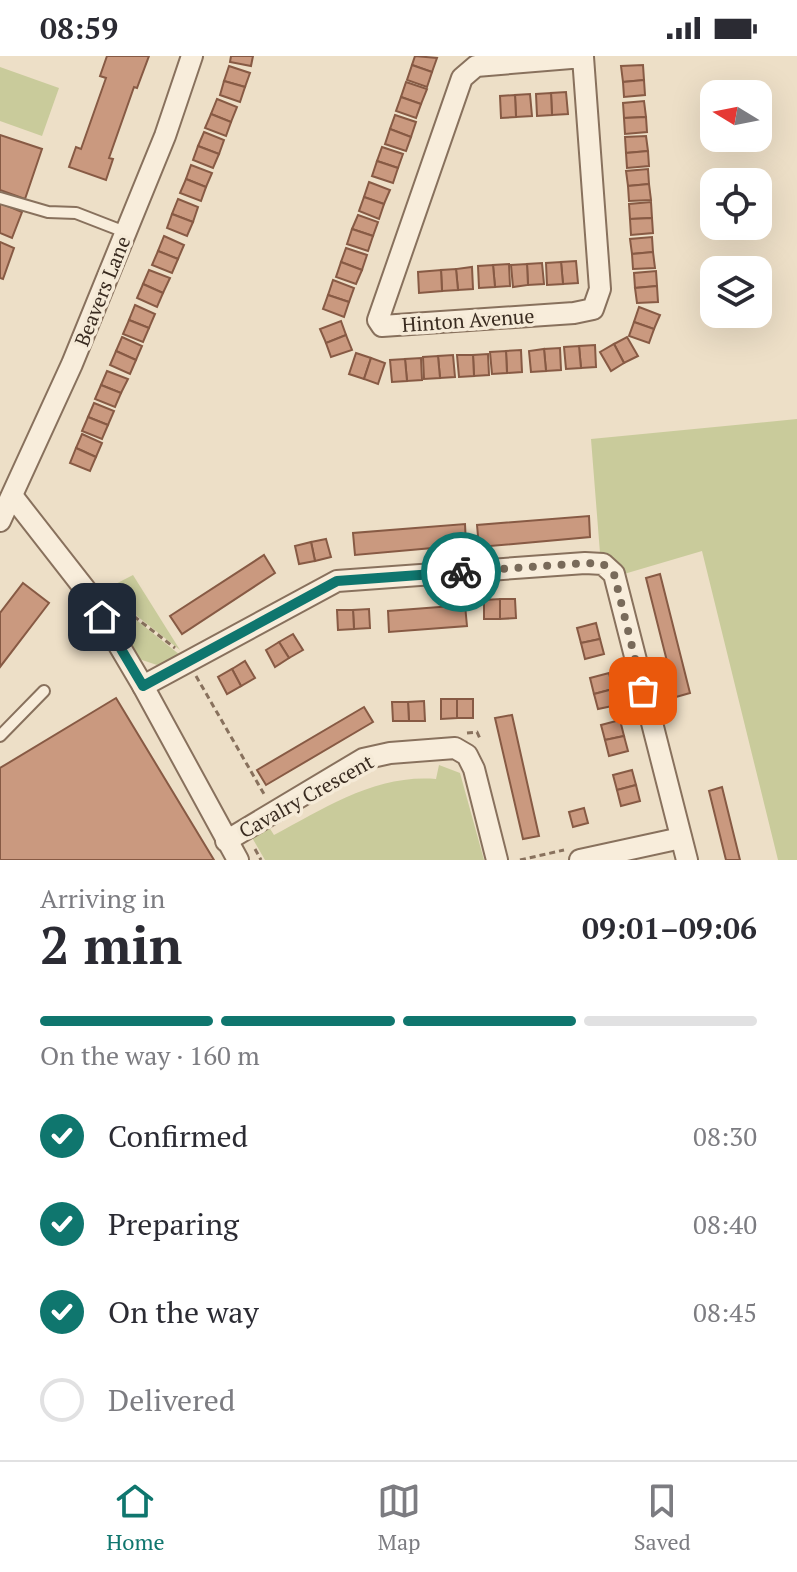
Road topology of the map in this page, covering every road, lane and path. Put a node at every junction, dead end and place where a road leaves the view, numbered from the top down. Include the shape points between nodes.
1 (192, 56) edge
2 (583, 57) edge
3 (0, 198) edge
4 (125, 232) junction
5 (13, 497) junction
6 (0, 521) edge
7 (88, 593) junction
8 (187, 661) junction
9 (143, 686) junction
10 (44, 691) dead end
11 (462, 733) dead end
12 (0, 736) edge
13 (483, 748) dead end
14 (267, 799) dead end
15 (681, 838) junction
16 (226, 841) junction
17 (573, 855) edge
18 (238, 860) edge
19 (497, 860) edge
20 (520, 860) edge
21 (687, 860) edge

1 - 4 street, Beavers Lane
2 - 2 street, Hinton Avenue via 600,289 593,309 382,326 378,320 462,78 476,66
3 - 4 lane via 41,211 76,213
4 - 5 street, Beavers Lane
5 - 6 street, Beavers Lane
5 - 7 street
7 - 8 path via 99,589
7 - 9 street
8 - 9 street
8 - 14 path
8 - 15 street via 337,581 603,564 614,574
9 - 16 street
10 - 12 lane
11 - 13 path via 477,732
15 - 17 street
15 - 21 street
16 - 18 street
16 - 19 street, Cavalry Crescent via 363,759 455,748 467,755 474,769
17 - 20 path

